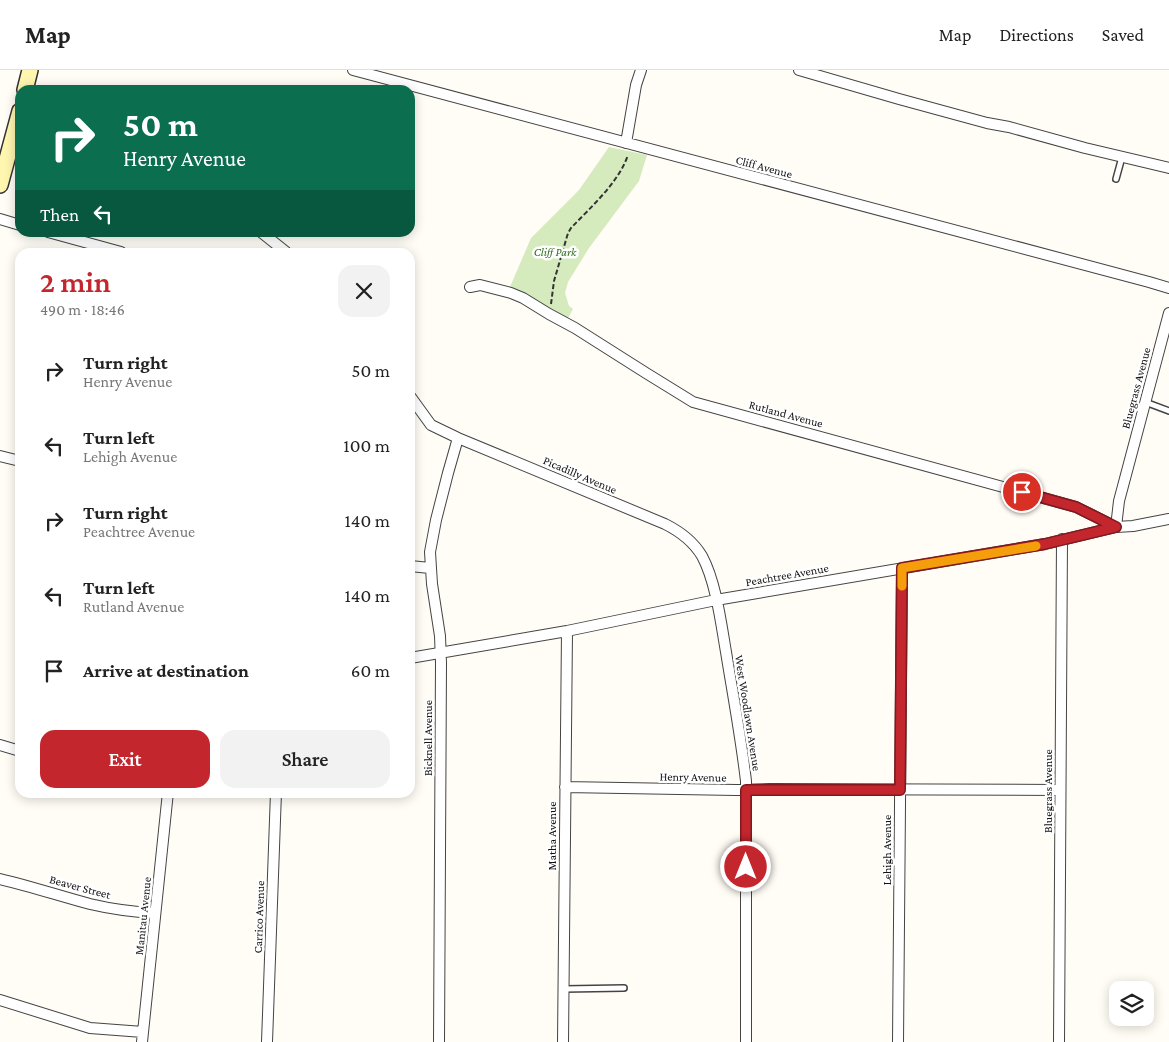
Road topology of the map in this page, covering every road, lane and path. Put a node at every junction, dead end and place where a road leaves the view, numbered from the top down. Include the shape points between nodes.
1 (30, 70) edge
2 (352, 70) edge
3 (641, 70) edge
4 (800, 70) edge
5 (26, 85) edge
6 (408, 85) edge
7 (415, 87) edge
8 (15, 129) edge
9 (628, 144) junction
10 (1122, 157) junction
11 (1169, 168) edge
12 (1116, 179) dead end
13 (0, 185) edge
14 (0, 220) edge
15 (15, 224) edge
16 (66, 237) edge
17 (267, 237) edge
18 (106, 248) edge
19 (281, 248) edge
20 (470, 288) dead end
21 (1169, 288) edge
22 (1169, 313) edge
23 (549, 314) junction
24 (1145, 402) junction
25 (415, 403) edge
26 (1169, 412) edge
27 (458, 438) junction
28 (0, 456) edge
29 (15, 460) edge
30 (1169, 519) edge
31 (1116, 527) junction
32 (1062, 539) junction
33 (415, 566) edge
34 (430, 568) junction
35 (902, 568) junction
36 (716, 600) junction
37 (567, 631) junction
38 (440, 653) junction
39 (415, 657) edge
40 (0, 745) edge
41 (15, 750) edge
42 (564, 787) junction
43 (746, 790) junction
44 (900, 790) junction
45 (1060, 790) junction
46 (167, 798) edge
47 (276, 798) edge
48 (0, 879) edge
49 (156, 914) junction
50 (624, 988) dead end
51 (563, 989) junction
52 (0, 1000) edge
53 (142, 1037) edge
54 (268, 1042) edge
55 (439, 1042) edge
56 (563, 1042) edge
57 (746, 1042) edge
58 (898, 1042) edge
59 (1059, 1042) edge

1 - 5 street
2 - 6 street, Cliff Avenue
3 - 9 street via 633,100
4 - 10 street
7 - 9 street, Cliff Avenue
8 - 13 street
9 - 21 street, Cliff Avenue
9 - 23 path via 627,157 612,183 571,228 565,240
10 - 11 street
10 - 12 lane
14 - 15 street
16 - 18 street
17 - 19 street
20 - 23 street, Rutland Avenue via 480,285 511,292
22 - 24 street, Bluegrass Avenue
23 - 31 street, Rutland Avenue via 693,402 1076,507
24 - 26 lane
24 - 31 street, Bluegrass Avenue via 1119,501
25 - 27 street, Picadilly Avenue via 431,425
27 - 34 street, Bicknell Avenue via 436,520
27 - 36 street, Picadilly Avenue via 677,531 690,540 703,558
28 - 29 street
30 - 31 street, Peachtree Avenue
31 - 32 street, Peachtree Avenue
32 - 35 street, Peachtree Avenue
32 - 45 street, Bluegrass Avenue
33 - 34 street
34 - 38 street, Bicknell Avenue
35 - 36 street, Peachtree Avenue
35 - 44 street, Lehigh Avenue
36 - 37 street, Peachtree Avenue
36 - 43 street, West Woodlawn Avenue via 743,752
37 - 38 street, Peachtree Avenue
37 - 42 street, Matha Avenue
38 - 39 street, Peachtree Avenue
38 - 55 street, Bicknell Avenue
40 - 41 street
42 - 43 street, Henry Avenue
42 - 51 street, Matha Avenue
43 - 44 street, Henry Avenue
43 - 57 street, West Woodlawn Avenue
44 - 45 street, Henry Avenue
44 - 58 street, Lehigh Avenue
45 - 59 street, Bluegrass Avenue
46 - 49 street, Manitau Avenue
47 - 54 street, Carrico Avenue
48 - 49 street, Beaver Street via 90,904
49 - 53 street, Manitau Avenue
50 - 51 lane
51 - 56 street, Matha Avenue
52 - 53 street via 90,1028

